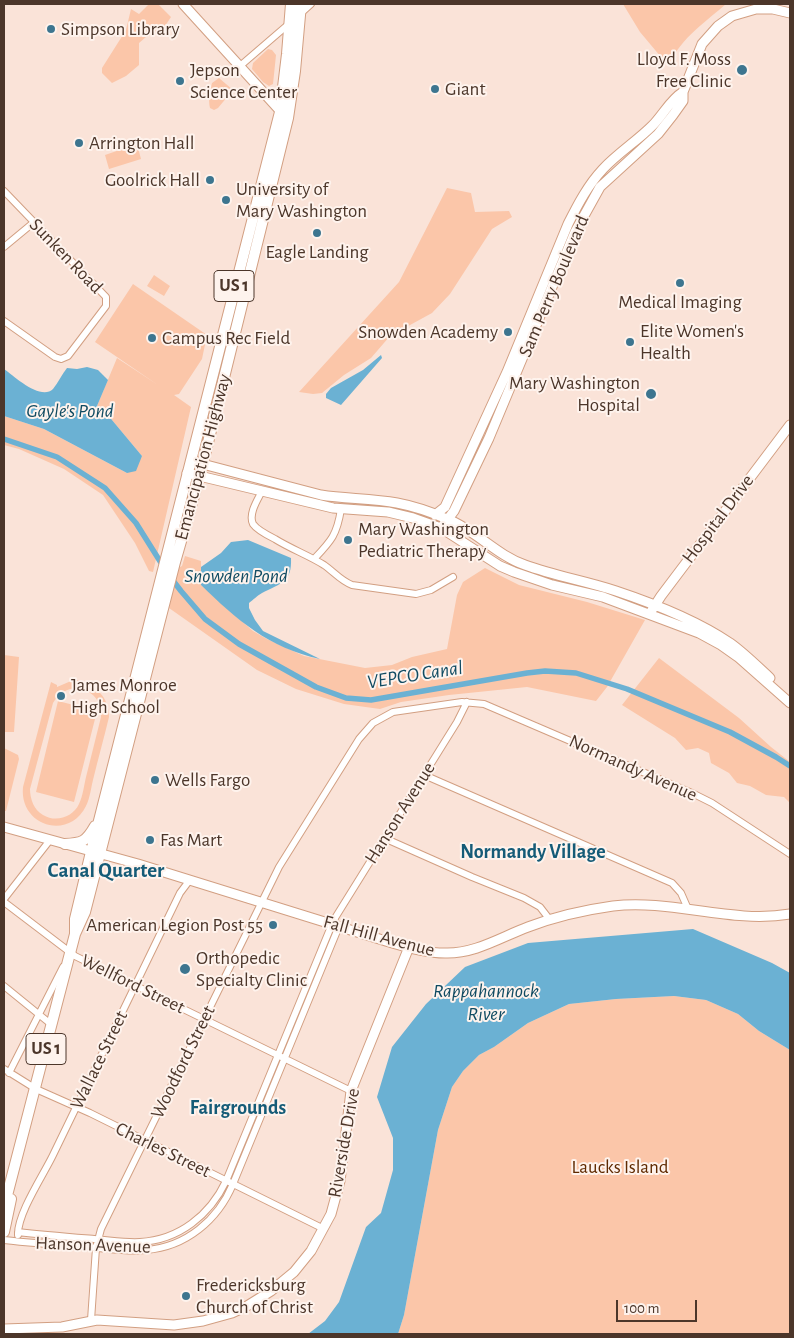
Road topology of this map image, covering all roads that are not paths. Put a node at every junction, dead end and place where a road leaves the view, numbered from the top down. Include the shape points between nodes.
1 (292, 4) edge
2 (311, 4) edge
3 (187, 5) edge
4 (300, 9) edge
5 (790, 13) edge
6 (290, 23) junction
7 (240, 66) junction
8 (683, 92) junction
9 (285, 114) junction
10 (4, 191) edge
11 (33, 222) junction
12 (4, 247) edge
13 (4, 321) edge
14 (790, 425) edge
15 (191, 460) junction
16 (203, 464) junction
17 (187, 472) junction
18 (200, 475) junction
19 (262, 491) junction
20 (341, 509) junction
21 (435, 515) junction
22 (448, 519) junction
23 (441, 528) junction
24 (314, 559) junction
25 (452, 577) dead end
26 (655, 605) junction
27 (650, 615) junction
28 (790, 696) edge
29 (467, 702) junction
30 (790, 703) edge
31 (424, 775) junction
32 (101, 814) junction
33 (4, 827) edge
34 (384, 838) junction
35 (50, 840) junction
36 (64, 844) junction
37 (96, 853) junction
38 (790, 854) edge
39 (189, 881) junction
40 (4, 900) edge
41 (260, 902) junction
42 (688, 909) junction
43 (790, 914) edge
44 (550, 920) junction
45 (334, 925) junction
46 (409, 948) junction
47 (70, 953) junction
48 (135, 985) junction
49 (4, 986) edge
50 (39, 1014) junction
51 (204, 1019) junction
52 (52, 1025) junction
53 (278, 1054) junction
54 (286, 1058) junction
55 (6, 1071) edge
56 (36, 1089) junction
57 (351, 1091) junction
58 (76, 1107) junction
59 (144, 1141) junction
60 (226, 1181) junction
61 (233, 1184) junction
62 (6, 1209) edge
63 (23, 1214) junction
64 (324, 1229) junction
65 (4, 1232) edge
66 (18, 1232) junction
67 (97, 1239) junction
68 (4, 1240) edge
69 (18, 1242) junction
70 (96, 1248) junction
71 (91, 1320) junction
72 (4, 1330) edge

1 - 6 main road, Emancipation Highway / US 1
2 - 4 street
3 - 7 street
4 - 6 street
4 - 9 main road, Emancipation Highway / US 1 via 295,71
5 - 8 street, Sam Perry Boulevard via 756,9 721,23 706,38
6 - 7 street
6 - 9 main road, Emancipation Highway / US 1
7 - 9 street
8 - 21 street, Sam Perry Boulevard via 652,126 603,169 587,189 568,224 445,507
8 - 22 street, Sam Perry Boulevard via 683,101 658,134 600,187 586,210 489,438
9 - 15 main road, Emancipation Highway / US 1
9 - 16 main road, Emancipation Highway / US 1
10 - 11 street, Sunken Road
11 - 12 street
11 - 13 street, Sunken Road via 106,297 106,306 68,356 61,359
14 - 26 street, Hospital Drive
15 - 16 street
15 - 17 main road, Emancipation Highway / US 1
16 - 18 main road, Emancipation Highway / US 1
16 - 21 street via 338,498 396,503
17 - 18 street
17 - 32 main road, Emancipation Highway / US 1
18 - 19 street
18 - 37 main road, Emancipation Highway / US 1 via 123,768
19 - 20 street
19 - 24 street via 255,504 254,526
20 - 23 street via 388,512
20 - 24 street via 339,524 332,538
21 - 22 street
22 - 23 street, Sam Perry Boulevard
22 - 26 street via 522,564 616,590
23 - 27 street via 514,572 603,597
24 - 25 street via 352,585 405,594 431,590
26 - 27 street, Hospital Drive
26 - 28 street via 717,634
27 - 30 street via 721,644
29 - 31 street, Hanson Avenue
29 - 38 street, Normandy Avenue via 484,704 694,794
29 - 41 street, Woodford Street via 393,712 372,723 353,746
31 - 34 street, Hanson Avenue
31 - 42 street via 672,882
32 - 36 main road via 86,840
32 - 37 main road, Emancipation Highway / US 1
33 - 35 street, Fall Hill Avenue
34 - 44 street via 524,898 540,907
34 - 45 street, Hanson Avenue via 335,918
35 - 36 street, Fall Hill Avenue
35 - 40 street
36 - 37 street, Fall Hill Avenue
37 - 39 street, Fall Hill Avenue
37 - 47 main road, Emancipation Highway / US 1 via 85,912
39 - 41 street, Fall Hill Avenue
39 - 48 street, Wallace Street
40 - 47 street, Wellford Street
41 - 45 street, Fall Hill Avenue
41 - 51 street, Woodford Street
42 - 43 street, Fall Hill Avenue via 750,917
42 - 44 street, Fall Hill Avenue via 632,905 596,909
44 - 46 street, Fall Hill Avenue via 468,950 446,953
45 - 46 street, Fall Hill Avenue
45 - 53 street, Hanson Avenue
45 - 54 street, Hanson Avenue via 337,931
46 - 57 street, Riverside Drive
47 - 48 street, Wellford Street
47 - 50 street
47 - 52 main road, Emancipation Highway / US 1
48 - 51 street, Wellford Street
48 - 58 street, Wallace Street
49 - 50 street
50 - 52 street
50 - 55 street
51 - 53 street, Wellford Street
51 - 59 street, Woodford Street
52 - 56 main road, Emancipation Highway / US 1
53 - 54 street, Wellford Street
53 - 60 street, Hanson Avenue
54 - 57 street, Wellford Street
54 - 61 street, Hanson Avenue
55 - 56 street, Charles Street
56 - 58 street, Charles Street
56 - 62 main road, Emancipation Highway / US 1
57 - 64 street, Riverside Drive via 340,1181
58 - 59 street, Charles Street
58 - 63 street, Wallace Street
59 - 60 street, Charles Street
59 - 67 street, Woodford Street
60 - 61 street, Charles Street
60 - 67 street, Hanson Avenue via 203,1215 171,1235 142,1242
61 - 64 street, Charles Street
61 - 70 street, Hanson Avenue via 212,1218 180,1241 147,1250
62 - 63 street
62 - 65 main road, Emancipation Highway / US 1
63 - 66 street, Wallace Street
64 - 71 street, Riverside Drive via 289,1277 232,1313 174,1325
66 - 67 street, Hanson Avenue
66 - 69 street, Wallace Street
67 - 70 street, Woodford Street
68 - 69 street, Hanson Avenue
69 - 70 street, Hanson Avenue
70 - 71 street, Woodford Street
71 - 72 street, Riverside Drive via 62,1327

